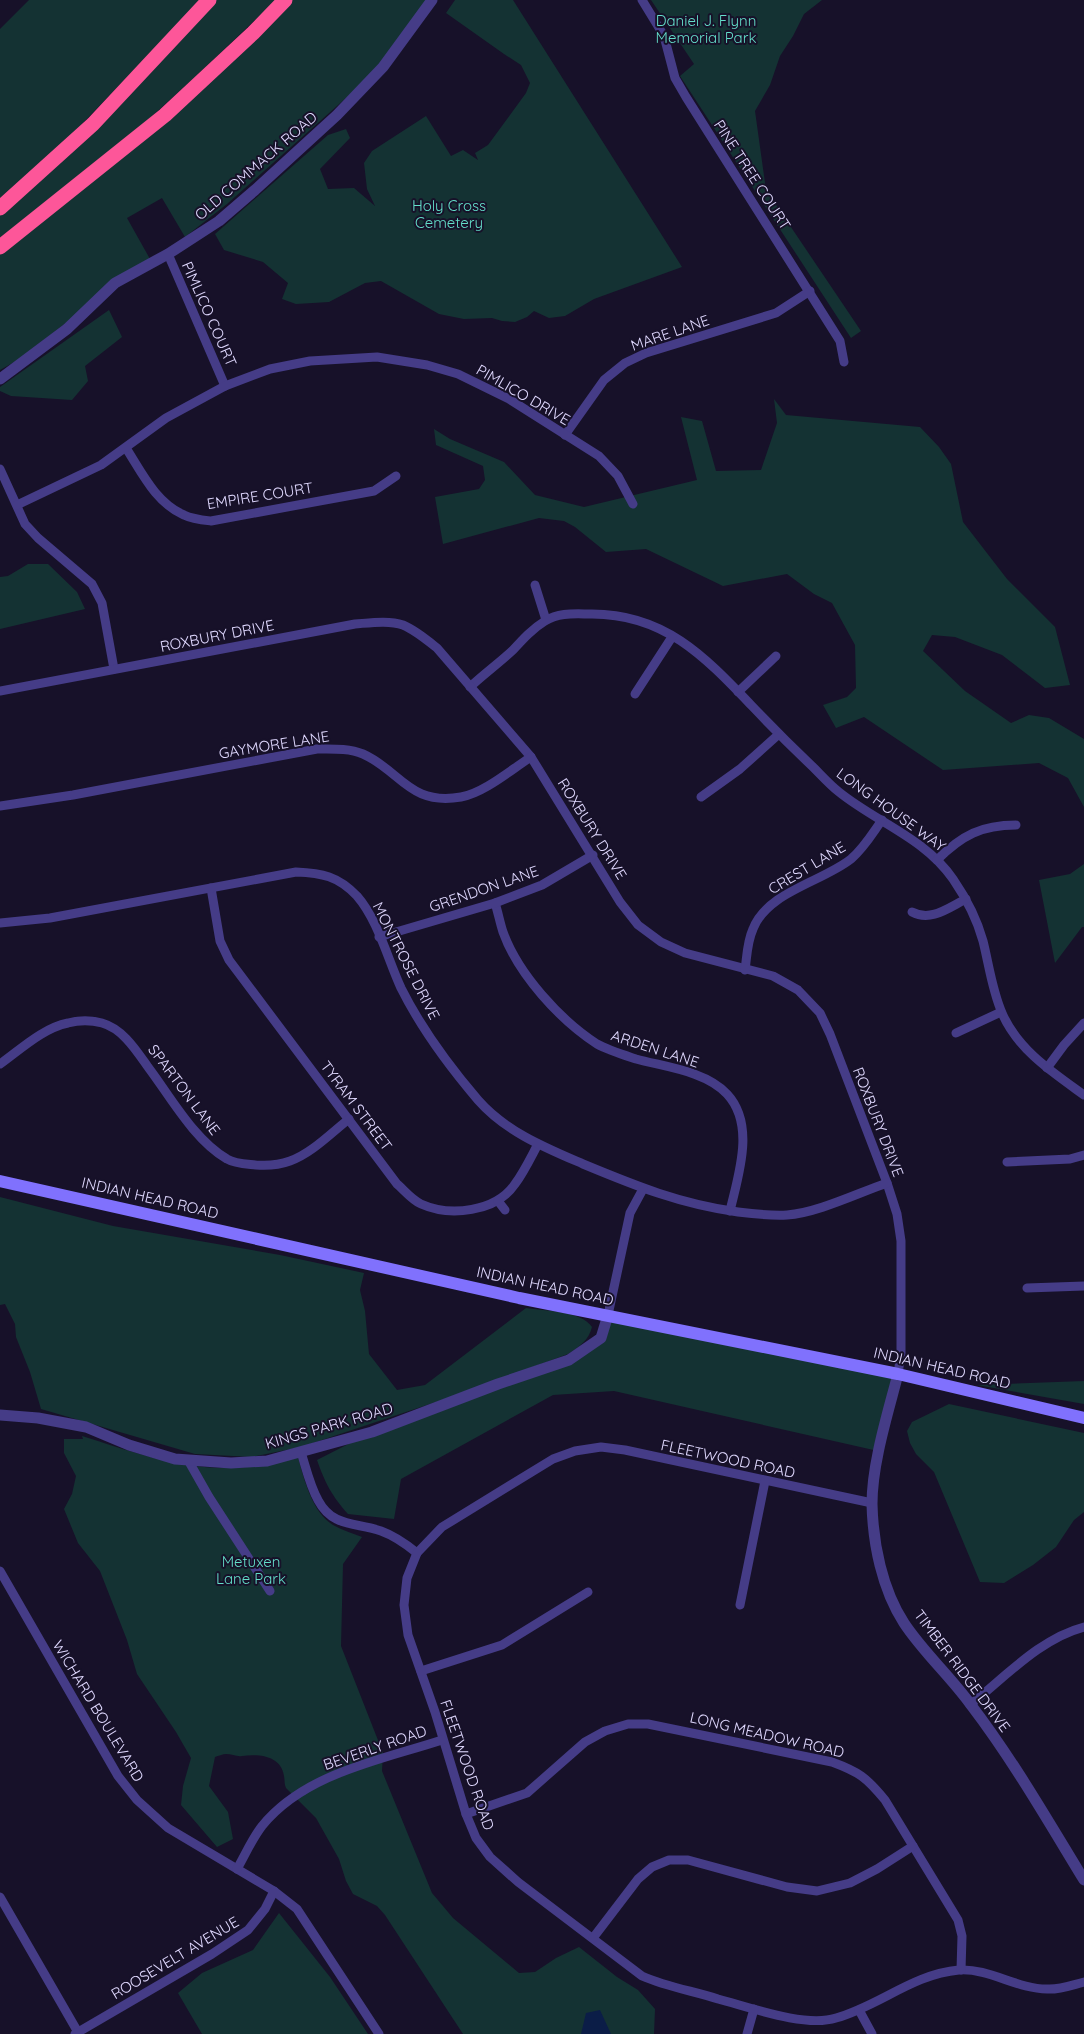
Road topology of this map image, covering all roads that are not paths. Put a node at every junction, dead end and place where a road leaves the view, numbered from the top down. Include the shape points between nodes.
1 (209, 0) edge
2 (285, 0) edge
3 (432, 0) edge
4 (642, 0) edge
5 (0, 208) edge
6 (0, 247) edge
7 (168, 254) junction
8 (810, 291) junction
9 (844, 362) dead end
10 (0, 379) edge
11 (225, 386) junction
12 (565, 435) junction
13 (126, 448) junction
14 (0, 469) edge
15 (396, 476) dead end
16 (633, 504) dead end
17 (17, 505) junction
18 (535, 585) dead end
19 (546, 620) junction
20 (672, 637) junction
21 (776, 656) dead end
22 (114, 669) junction
23 (470, 687) junction
24 (0, 691) edge
25 (738, 692) junction
26 (635, 694) dead end
27 (779, 734) junction
28 (531, 757) junction
29 (701, 797) dead end
30 (0, 806) edge
31 (882, 820) junction
32 (1016, 825) dead end
33 (593, 855) junction
34 (937, 860) junction
35 (211, 888) junction
36 (966, 899) junction
37 (495, 903) junction
38 (912, 912) dead end
39 (0, 923) edge
40 (379, 937) junction
41 (745, 970) junction
42 (1001, 1012) junction
43 (1084, 1023) edge
44 (956, 1033) dead end
45 (0, 1064) edge
46 (1047, 1068) junction
47 (1084, 1095) edge
48 (349, 1119) junction
49 (538, 1144) junction
50 (1084, 1155) edge
51 (1008, 1162) dead end
52 (0, 1182) edge
53 (887, 1183) junction
54 (643, 1189) junction
55 (498, 1201) junction
56 (505, 1210) dead end
57 (730, 1211) junction
58 (1084, 1286) edge
59 (1027, 1288) dead end
60 (608, 1315) junction
61 (898, 1374) junction
62 (0, 1416) edge
63 (1084, 1418) edge
64 (301, 1452) junction
65 (188, 1460) junction
66 (765, 1481) junction
67 (872, 1503) junction
68 (417, 1553) junction
69 (0, 1571) edge
70 (270, 1591) dead end
71 (588, 1592) dead end
72 (740, 1605) dead end
73 (1084, 1627) edge
74 (421, 1671) junction
75 (971, 1704) junction
76 (442, 1740) junction
77 (466, 1814) junction
78 (913, 1846) junction
79 (237, 1869) junction
80 (1084, 1880) edge
81 (274, 1891) junction
82 (0, 1897) edge
83 (593, 1938) junction
84 (961, 1970) junction
85 (1084, 1982) edge
86 (754, 2009) junction
87 (859, 2010) junction
88 (77, 2034) edge
89 (379, 2034) edge
90 (747, 2034) edge
91 (872, 2034) edge

1 - 5 highway via 93,124
2 - 6 highway via 165,115
3 - 7 street, OLD COMMACK ROAD via 383,66 337,115 219,221
4 - 8 street, PINE TREE COURT via 664,36 676,78 686,97
7 - 10 street, OLD COMMACK ROAD via 115,283 67,329
7 - 11 street, PIMLICO COURT
8 - 9 street, PINE TREE COURT via 840,340
8 - 12 street, MARE LANE via 776,313 646,353 625,363 604,380
11 - 12 street, PIMLICO DRIVE via 270,369 310,361 377,357 458,374 509,399
11 - 13 street, PIMLICO DRIVE via 166,418
12 - 16 street, PIMLICO DRIVE via 599,456 618,476
13 - 15 street, EMPIRE COURT via 167,506 186,516 211,521 374,492
13 - 17 street, PIMLICO DRIVE via 101,465
14 - 17 street
17 - 22 street via 26,524 38,538 92,584 102,603
18 - 19 street
19 - 20 street, LONG HOUSE WAY via 562,614 613,614 645,622
19 - 23 street
20 - 25 street, LONG HOUSE WAY via 701,654
20 - 26 street
21 - 25 street
22 - 23 street, ROXBURY DRIVE via 355,624 403,624 437,648
22 - 24 street, ROXBURY DRIVE
23 - 28 street, ROXBURY DRIVE
25 - 27 street, LONG HOUSE WAY
27 - 29 street via 740,769
27 - 31 street, LONG HOUSE WAY via 839,792
28 - 30 street, GAYMORE LANE via 482,789 462,797 439,798 416,792 362,753 339,748 317,749
28 - 33 street, ROXBURY DRIVE
31 - 34 street, LONG HOUSE WAY
31 - 41 street, CREST LANE via 850,860 764,911 753,926
32 - 34 street via 996,825 971,833
33 - 37 street, GRENDON LANE via 542,886
33 - 41 street, ROXBURY DRIVE via 620,902 638,925 661,942
34 - 36 street, LONG HOUSE WAY
35 - 39 street, MONTROSE DRIVE via 50,918
35 - 40 street, MONTROSE DRIVE via 296,872 321,873 356,896 367,910
35 - 48 street, TYRAM STREET via 220,941 229,960
36 - 38 street via 930,916
36 - 42 street, LONG HOUSE WAY via 982,939
37 - 40 street, GRENDON LANE
37 - 57 street, ARDEN LANE via 503,932 516,958 540,992 573,1027 599,1045 710,1081 728,1094 739,1114 743,1133
40 - 49 street, MONTROSE DRIVE via 422,1026 450,1064 479,1101 513,1130
41 - 53 street, ROXBURY DRIVE via 773,976 798,990 820,1013
42 - 44 street
42 - 46 street, LONG HOUSE WAY via 1022,1045
43 - 46 street
45 - 48 street, SPARTON LANE via 48,1029 86,1021 103,1023 121,1034 135,1049 209,1146 228,1160 247,1164 270,1166 291,1161
46 - 47 street, LONG HOUSE WAY
48 - 55 street, TYRAM STREET via 397,1184 420,1203 444,1210 470,1210
49 - 54 street, MONTROSE DRIVE
49 - 55 street, TYRAM STREET via 515,1186
50 - 51 street
52 - 60 main road, INDIAN HEAD ROAD
53 - 57 street, MONTROSE DRIVE via 789,1215 766,1216
53 - 61 street, ROXBURY DRIVE via 901,1241 901,1353
54 - 57 street, MONTROSE DRIVE via 688,1203
54 - 60 street via 630,1213
55 - 56 street
58 - 59 street
60 - 61 main road, INDIAN HEAD ROAD
60 - 64 street, KINGS PARK ROAD via 601,1338 569,1360 372,1432
61 - 63 main road, INDIAN HEAD ROAD
61 - 67 street, TIMBER RIDGE DRIVE via 878,1451
62 - 65 street, KINGS PARK ROAD via 38,1418 86,1428 138,1448
64 - 65 street, KINGS PARK ROAD via 267,1461
64 - 68 street via 318,1500 329,1515 350,1525 399,1539
65 - 70 street
66 - 67 street, FLEETWOOD ROAD
66 - 68 street, FLEETWOOD ROAD via 625,1450 601,1447 575,1451 553,1459 442,1527
66 - 72 street
67 - 75 street, TIMBER RIDGE DRIVE via 877,1556 888,1591 904,1623
68 - 74 street, FLEETWOOD ROAD via 408,1578 404,1605 408,1635
69 - 79 street, WICHARD BOULEVARD via 118,1776 137,1800 168,1828
71 - 74 street via 502,1645
73 - 75 street via 1066,1632 1044,1645
74 - 76 street, FLEETWOOD ROAD
75 - 80 street, TIMBER RIDGE DRIVE via 1014,1766
76 - 77 street, FLEETWOOD ROAD
76 - 79 street, BEVERLY ROAD via 333,1775 310,1787 272,1815 254,1837
77 - 78 street, LONG MEADOW ROAD via 527,1793 585,1742 605,1731 628,1724 648,1724 832,1762 855,1770 885,1800
77 - 83 street, FLEETWOOD ROAD via 476,1838 490,1857
78 - 83 street via 850,1883 817,1891 786,1887 688,1860 669,1860 638,1878
78 - 84 street, LONG MEADOW ROAD via 958,1920 962,1936
79 - 81 street, WICHARD BOULEVARD
81 - 88 street, ROOSEVELT AVENUE via 248,1930
81 - 89 street, WICHARD BOULEVARD via 296,1909
82 - 88 street
83 - 86 street, FLEETWOOD ROAD via 642,1976 660,1984
84 - 85 street, FLEETWOOD ROAD via 1047,1989
84 - 87 street, FLEETWOOD ROAD via 936,1973 913,1981
86 - 87 street, FLEETWOOD ROAD via 810,2020 834,2019
86 - 90 street
87 - 91 street

